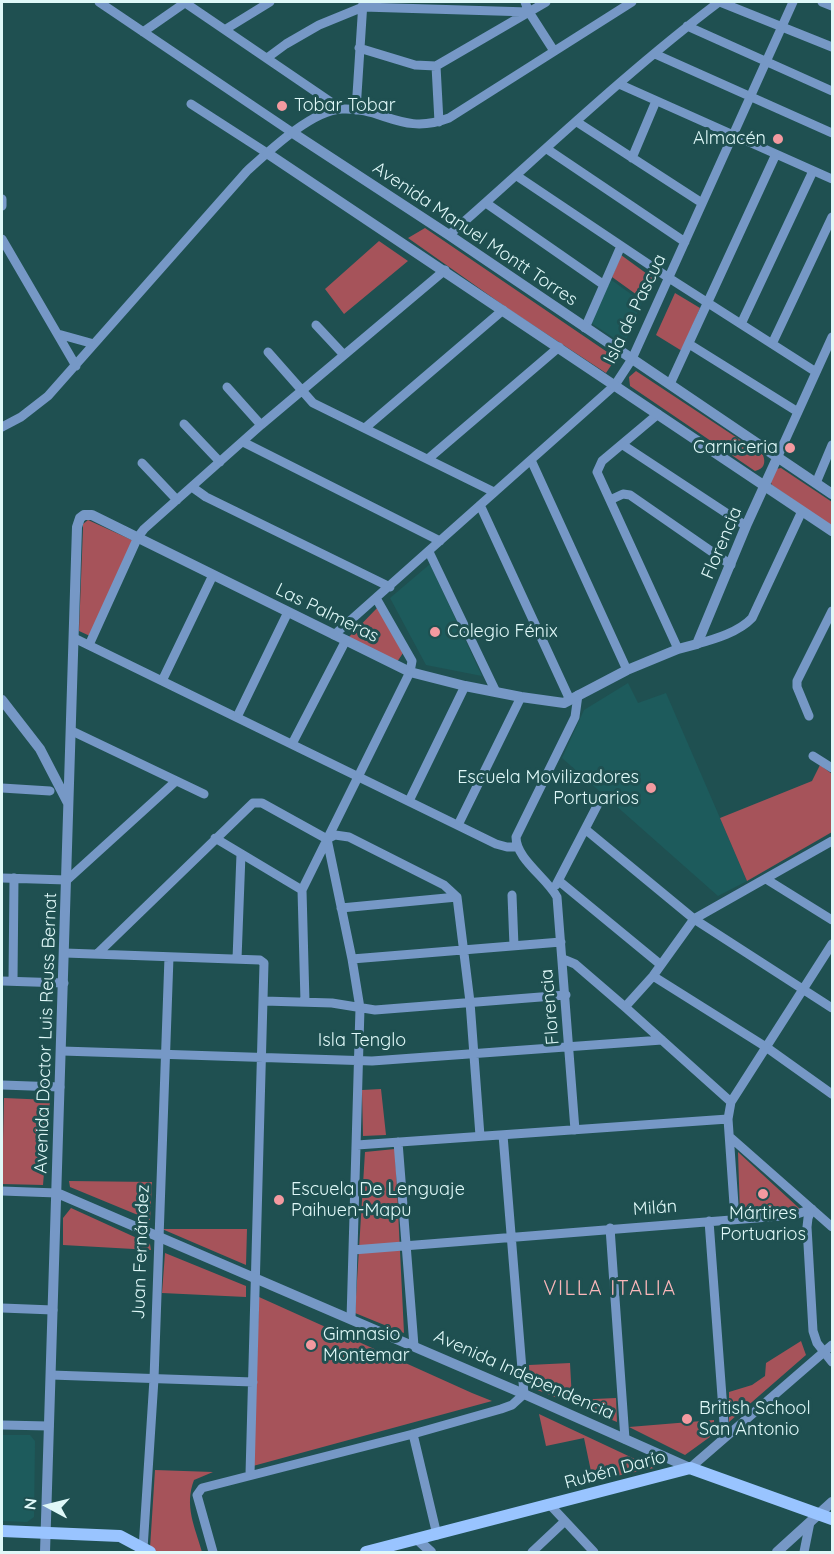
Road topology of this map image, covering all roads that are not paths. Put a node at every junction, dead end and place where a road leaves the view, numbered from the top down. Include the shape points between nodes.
1 (99, 2) edge
2 (185, 2) edge
3 (270, 2) edge
4 (525, 2) edge
5 (546, 2) edge
6 (632, 2) edge
7 (719, 2) edge
8 (793, 2) edge
9 (822, 2) edge
10 (363, 4) edge
11 (832, 6) edge
12 (529, 12) junction
13 (687, 26) junction
14 (783, 26) junction
15 (226, 29) junction
16 (143, 32) junction
17 (832, 47) edge
18 (359, 48) junction
19 (554, 51) junction
20 (656, 54) junction
21 (267, 58) junction
22 (766, 62) junction
23 (436, 66) junction
24 (619, 84) junction
25 (832, 91) edge
26 (750, 97) junction
27 (656, 101) junction
28 (191, 104) dead end
29 (341, 109) junction
30 (356, 110) junction
31 (439, 122) junction
32 (577, 122) junction
33 (293, 133) junction
34 (832, 133) edge
35 (733, 135) junction
36 (547, 149) junction
37 (267, 153) junction
38 (776, 154) junction
39 (632, 158) junction
40 (813, 171) junction
41 (516, 176) junction
42 (832, 179) edge
43 (2, 199) edge
44 (486, 203) junction
45 (702, 204) junction
46 (2, 206) edge
47 (832, 217) edge
48 (449, 235) junction
49 (2, 239) edge
50 (685, 242) junction
51 (621, 246) junction
52 (445, 270) junction
53 (669, 278) junction
54 (604, 285) junction
55 (706, 302) junction
56 (503, 310) junction
57 (741, 324) junction
58 (316, 325) dead end
59 (585, 328) junction
60 (58, 334) junction
61 (832, 336) edge
62 (94, 344) junction
63 (688, 344) junction
64 (772, 344) junction
65 (559, 347) junction
66 (268, 352) dead end
67 (344, 355) junction
68 (632, 359) junction
69 (76, 366) junction
70 (816, 372) junction
71 (670, 384) junction
72 (615, 385) junction
73 (226, 387) dead end
74 (303, 390) junction
75 (798, 412) junction
76 (658, 414) junction
77 (184, 424) dead end
78 (261, 425) junction
79 (2, 427) edge
80 (365, 428) junction
81 (243, 442) junction
82 (623, 445) junction
83 (832, 445) edge
84 (778, 456) junction
85 (428, 459) junction
86 (531, 459) junction
87 (220, 462) junction
88 (142, 463) dead end
89 (816, 483) junction
90 (765, 486) junction
91 (192, 487) junction
92 (494, 492) junction
93 (832, 494) edge
94 (177, 500) junction
95 (610, 500) junction
96 (480, 505) junction
97 (802, 511) junction
98 (82, 516) joint
99 (746, 526) junction
100 (832, 531) edge
101 (138, 537) junction
102 (440, 541) junction
103 (429, 552) junction
104 (730, 565) junction
105 (213, 575) junction
106 (390, 587) junction
107 (376, 598) junction
108 (832, 611) edge
109 (288, 612) junction
110 (334, 635) junction
111 (74, 638) junction
112 (346, 640) junction
113 (89, 645) junction
114 (697, 645) junction
115 (678, 649) junction
116 (627, 670) junction
117 (410, 672) junction
118 (162, 681) junction
119 (465, 686) junction
120 (496, 692) junction
121 (521, 697) junction
122 (574, 697) junction
123 (2, 700) edge
124 (809, 716) dead end
125 (237, 717) junction
126 (72, 730) junction
127 (292, 744) junction
128 (813, 756) dead end
129 (832, 768) edge
130 (358, 776) junction
131 (176, 781) junction
132 (2, 788) edge
133 (50, 791) dead end
134 (204, 794) dead end
135 (409, 801) junction
136 (597, 804) dead end
137 (69, 806) junction
138 (458, 825) junction
139 (585, 829) junction
140 (215, 838) junction
141 (327, 839) junction
142 (832, 841) edge
143 (517, 847) junction
144 (242, 854) junction
145 (2, 878) edge
146 (14, 878) junction
147 (766, 879) junction
148 (67, 880) junction
149 (559, 881) junction
150 (302, 890) junction
151 (553, 890) junction
152 (512, 895) dead end
153 (457, 897) junction
154 (342, 908) junction
155 (694, 919) junction
156 (832, 920) edge
157 (561, 942) junction
158 (832, 944) edge
159 (514, 946) junction
160 (463, 950) junction
161 (65, 953) junction
162 (97, 954) junction
163 (170, 957) junction
164 (237, 959) junction
165 (352, 959) junction
166 (563, 959) junction
167 (662, 965) junction
168 (653, 976) junction
169 (2, 981) edge
170 (13, 981) junction
171 (64, 983) junction
172 (804, 989) junction
173 (566, 995) junction
174 (264, 1001) junction
175 (305, 1002) junction
176 (470, 1002) junction
177 (625, 1007) junction
178 (360, 1008) junction
179 (832, 1008) edge
180 (662, 1040) junction
181 (570, 1046) junction
182 (766, 1047) junction
183 (62, 1051) junction
184 (166, 1054) junction
185 (474, 1054) junction
186 (262, 1057) junction
187 (360, 1060) junction
188 (2, 1085) edge
189 (60, 1087) junction
190 (832, 1094) edge
191 (731, 1102) junction
192 (728, 1119) junction
193 (576, 1130) junction
194 (503, 1135) junction
195 (480, 1136) junction
196 (730, 1137) junction
197 (398, 1142) junction
198 (357, 1145) junction
199 (2, 1191) edge
200 (57, 1193) junction
201 (812, 1209) junction
202 (735, 1219) junction
203 (709, 1221) junction
204 (832, 1227) edge
205 (610, 1228) junction
206 (512, 1237) junction
207 (158, 1238) junction
208 (407, 1246) junction
209 (353, 1250) junction
210 (255, 1278) junction
211 (2, 1308) edge
212 (53, 1310) junction
213 (351, 1319) junction
214 (832, 1345) edge
215 (414, 1346) junction
216 (824, 1352) junction
217 (832, 1362) edge
218 (51, 1376) junction
219 (154, 1379) junction
220 (253, 1382) junction
221 (524, 1394) junction
222 (2, 1425) edge
223 (50, 1426) junction
224 (413, 1434) junction
225 (725, 1437) junction
226 (625, 1439) junction
227 (690, 1468) junction
228 (250, 1474) junction
229 (832, 1502) edge
230 (551, 1506) junction
231 (814, 1519) junction
232 (832, 1519) edge
233 (565, 1521) junction
234 (2, 1531) edge
235 (46, 1533) junction
236 (437, 1535) junction
237 (418, 1540) junction
238 (147, 1551) edge
239 (45, 1552) edge
240 (213, 1552) edge
241 (366, 1552) edge
242 (431, 1552) edge
243 (532, 1552) edge
244 (594, 1552) edge
245 (777, 1552) edge
246 (804, 1552) edge

1 - 16 street, Avenida Manuel Montt Torres
2 - 15 street
2 - 16 street
3 - 15 street
4 - 12 street
5 - 12 street
6 - 19 street
7 - 13 street
7 - 14 street
8 - 14 street, Isla de Pascua
9 - 11 street
10 - 12 street
10 - 18 street
10 - 21 street
12 - 19 street
12 - 23 street
13 - 20 street
13 - 22 street
14 - 17 street
14 - 22 street, Isla de Pascua
15 - 21 street
16 - 33 street, Avenida Manuel Montt Torres
18 - 23 street via 415,65
18 - 30 street
19 - 31 street
20 - 24 street
20 - 26 street
21 - 29 street
22 - 25 street
22 - 26 street, Isla de Pascua
23 - 31 street
24 - 27 street
24 - 32 street
26 - 34 street
26 - 35 street, Isla de Pascua
27 - 35 street
27 - 39 street
28 - 37 street
29 - 30 street
29 - 33 street via 311,120
30 - 31 street via 408,124
32 - 36 street
32 - 39 street
33 - 37 street
33 - 48 street, Avenida Manuel Montt Torres
35 - 38 street
35 - 45 street, Isla de Pascua
36 - 41 street
36 - 50 street
37 - 52 street
37 - 62 street
38 - 40 street
38 - 55 street
39 - 45 street
40 - 42 street
40 - 57 street
41 - 44 street
41 - 51 street
43 - 46 street
44 - 48 street
44 - 54 street
45 - 50 street, Isla de Pascua
47 - 64 street
48 - 59 street, Avenida Manuel Montt Torres
49 - 60 street
50 - 53 street, Isla de Pascua
51 - 53 street
51 - 54 street
52 - 56 street
52 - 67 street
53 - 55 street
53 - 68 street, Isla de Pascua
54 - 59 street
55 - 57 street
55 - 63 street
56 - 65 street
56 - 80 street
57 - 64 street
58 - 67 street
59 - 68 street, Avenida Manuel Montt Torres
60 - 62 street
60 - 69 street
61 - 70 street, Florencia
62 - 69 street
63 - 71 street
63 - 75 street
64 - 70 street
65 - 72 street
65 - 85 street
66 - 74 street
67 - 74 street
68 - 71 street, Avenida Manuel Montt Torres
68 - 72 street, Isla de Pascua
69 - 79 street via 41,402
70 - 75 street, Florencia
71 - 84 street, Avenida Manuel Montt Torres
72 - 76 street
72 - 86 street, Isla de Pascua
73 - 78 street
74 - 78 street
74 - 80 street via 313,403
75 - 84 street, Florencia
76 - 82 street
76 - 90 street
77 - 87 street
78 - 81 street
80 - 85 street
81 - 87 street
81 - 102 street
82 - 95 street via 597,468
82 - 99 street
83 - 89 street
84 - 89 street, Avenida Manuel Montt Torres
84 - 90 street, Florencia
85 - 92 street
86 - 92 street, Isla de Pascua
86 - 116 street
87 - 91 street
88 - 94 street
89 - 93 street, Avenida Manuel Montt Torres
90 - 97 street
90 - 99 street, Florencia
91 - 94 street
91 - 106 street
92 - 96 street, Isla de Pascua
94 - 101 street
95 - 104 street via 630,495
95 - 115 street
96 - 102 street, Isla de Pascua
96 - 122 street
97 - 100 street
97 - 114 street via 750,621
98 - 101 street, Las Palmeras via 92,515
98 - 111 street, Avenida Doctor Luis Reuss Bernat via 76,527
99 - 104 street, Florencia
101 - 105 street, Las Palmeras
101 - 113 street
102 - 103 street, Isla de Pascua
103 - 106 street, Isla de Pascua
103 - 120 street
104 - 114 street, Florencia
105 - 109 street, Las Palmeras
105 - 118 street
106 - 107 street, Isla de Pascua
107 - 110 street, Isla de Pascua
107 - 117 street via 412,661
108 - 124 street via 798,681
109 - 110 street, Las Palmeras
109 - 125 street
110 - 112 street, Las Palmeras
111 - 113 street
111 - 126 street, Avenida Doctor Luis Reuss Bernat
112 - 117 street, Las Palmeras
112 - 127 street
113 - 118 street
114 - 115 street
115 - 116 street
116 - 122 street
117 - 119 street, Las Palmeras
117 - 130 street
118 - 125 street
119 - 120 street, Las Palmeras
119 - 135 street
120 - 121 street, Las Palmeras
121 - 122 street, Las Palmeras via 560,703
121 - 138 street
122 - 143 street via 575,717 517,832
123 - 137 street via 40,749
125 - 127 street
126 - 131 street
126 - 137 street, Avenida Doctor Luis Reuss Bernat
127 - 130 street
128 - 129 street
130 - 135 street
130 - 141 street
131 - 134 street
131 - 148 street
132 - 133 street
135 - 138 street
136 - 139 street
137 - 148 street, Avenida Doctor Luis Reuss Bernat
138 - 143 street via 502,846
139 - 149 street
139 - 155 street
140 - 141 street via 256,802
140 - 144 street
140 - 162 street
141 - 150 street
141 - 153 street via 349,837 444,885
141 - 154 street
142 - 147 street
143 - 151 street, Florencia
144 - 150 street
144 - 164 street
145 - 146 street
146 - 148 street
146 - 170 street
147 - 155 street
147 - 156 street
148 - 161 street, Avenida Doctor Luis Reuss Bernat
149 - 151 street
149 - 167 street
150 - 175 street
151 - 157 street, Florencia
152 - 159 street
153 - 154 street
153 - 160 street
154 - 165 street
155 - 167 street
155 - 172 street
157 - 159 street
157 - 166 street, Florencia
158 - 172 street
159 - 160 street
160 - 165 street
160 - 176 street
161 - 162 street
161 - 171 street, Avenida Doctor Luis Reuss Bernat
162 - 163 street
163 - 164 street
163 - 184 street, Juan Fernández
164 - 174 street via 265,964
165 - 178 street
166 - 173 street, Florencia
166 - 177 street via 575,964
167 - 168 street
168 - 177 street
168 - 182 street
169 - 170 street
170 - 171 street
171 - 183 street, Avenida Doctor Luis Reuss Bernat
172 - 179 street
172 - 182 street
173 - 176 street
173 - 181 street, Florencia
174 - 175 street
174 - 186 street
175 - 178 street
176 - 178 street
176 - 185 street
177 - 180 street
178 - 187 street
180 - 181 street, Isla Tenglo
180 - 191 street
181 - 185 street, Isla Tenglo
181 - 193 street, Florencia
182 - 190 street
182 - 191 street
183 - 184 street, Isla Tenglo
183 - 189 street, Avenida Doctor Luis Reuss Bernat
184 - 186 street, Isla Tenglo
184 - 207 street, Juan Fernández
185 - 187 street, Isla Tenglo
185 - 195 street
186 - 187 street, Isla Tenglo
186 - 210 street
187 - 198 street
188 - 189 street
189 - 200 street, Avenida Doctor Luis Reuss Bernat
191 - 192 street
192 - 193 street
192 - 196 street
193 - 194 street
194 - 195 street
194 - 206 street
195 - 197 street
196 - 201 street
196 - 202 street
197 - 198 street
197 - 208 street
198 - 209 street
199 - 200 street, Avenida Independencia
200 - 207 street, Avenida Independencia
200 - 212 street, Avenida Doctor Luis Reuss Bernat
201 - 202 street, Milán via 794,1215
201 - 204 street
201 - 216 street via 807,1227 813,1331
202 - 203 street, Milán
203 - 205 street, Milán
203 - 225 street
205 - 206 street, Milán
205 - 226 street
206 - 208 street, Milán
206 - 221 street
207 - 210 street, Avenida Independencia
207 - 219 street, Juan Fernández
208 - 209 street, Milán
208 - 215 street
209 - 213 street
210 - 213 street, Avenida Independencia
210 - 220 street
211 - 212 street
212 - 218 street, Avenida Doctor Luis Reuss Bernat
213 - 215 street, Avenida Independencia
214 - 216 street, Rubén Darío
215 - 221 street, Avenida Independencia
216 - 217 street
216 - 225 street, Rubén Darío
218 - 219 street
218 - 223 street, Avenida Doctor Luis Reuss Bernat
219 - 220 street
219 - 238 street, Juan Fernández
220 - 228 street
221 - 224 street via 501,1409
221 - 226 street, Avenida Independencia
222 - 223 street
223 - 235 street, Avenida Doctor Luis Reuss Bernat
224 - 228 street
224 - 236 street
225 - 227 street, Rubén Darío
226 - 227 street, Avenida Independencia
227 - 230 main road, Rubén Darío
227 - 231 main road, Avenida Independencia
228 - 240 street via 198,1492
229 - 231 street
230 - 233 street
230 - 236 main road, Rubén Darío
231 - 232 main road, Avenida Independencia
231 - 245 street
231 - 246 street
233 - 243 street
233 - 244 street
234 - 235 main road
235 - 238 main road via 120,1536
235 - 239 street, Avenida Doctor Luis Reuss Bernat
236 - 237 main road, Rubén Darío
237 - 241 main road, Rubén Darío
237 - 242 street

